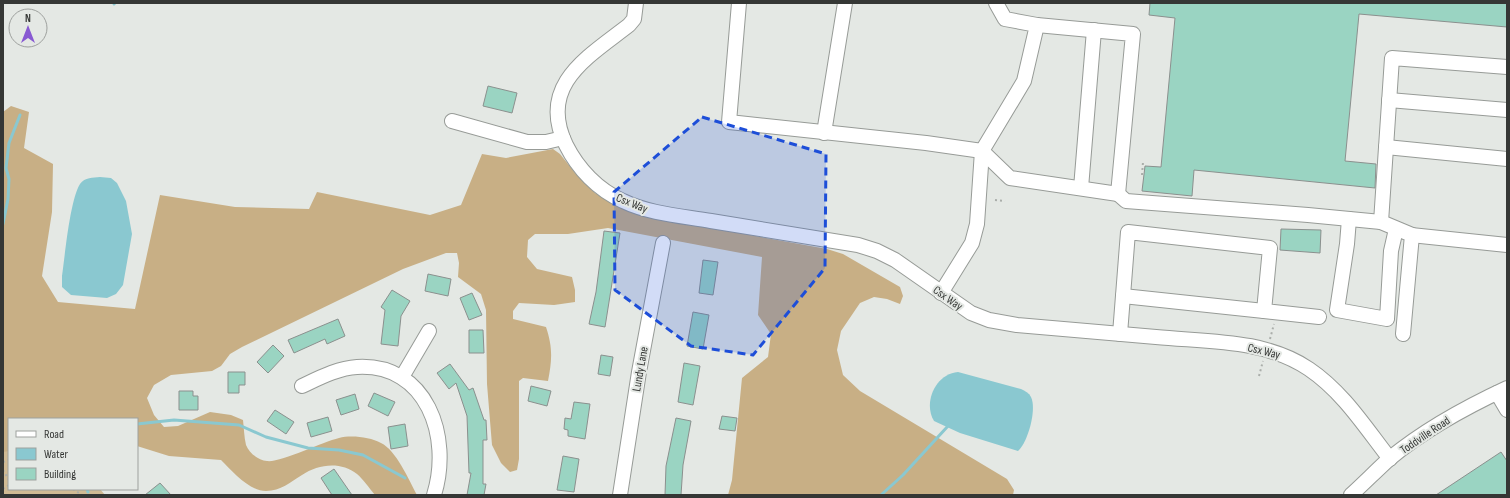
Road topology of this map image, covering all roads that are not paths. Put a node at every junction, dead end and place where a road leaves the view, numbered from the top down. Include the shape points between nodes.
1 (636, 3) edge
2 (739, 3) edge
3 (844, 3) edge
4 (996, 3) edge
5 (1037, 25) junction
6 (1094, 30) junction
7 (1507, 67) edge
8 (1390, 100) junction
9 (1507, 110) edge
10 (452, 121) dead end
11 (824, 133) junction
12 (563, 138) junction
13 (1386, 147) junction
14 (982, 151) junction
15 (1507, 159) edge
16 (1081, 188) junction
17 (1118, 194) junction
18 (1349, 219) junction
19 (1381, 222) junction
20 (1396, 228) junction
21 (1411, 235) junction
22 (663, 243) dead end
23 (1507, 245) edge
24 (941, 293) junction
25 (1123, 296) junction
26 (1264, 311) junction
27 (1319, 317) dead end
28 (429, 331) dead end
29 (1120, 334) junction
30 (1403, 334) dead end
31 (402, 377) junction
32 (302, 386) dead end
33 (1502, 390) edge
34 (1507, 410) edge
35 (1390, 459) junction
36 (434, 495) edge
37 (620, 495) edge
38 (1351, 495) edge

1 - 12 street, Csx Way via 634,19 629,26 583,61 566,79 557,112
2 - 11 street via 729,122
3 - 11 street
4 - 5 street via 1005,19
5 - 6 street
5 - 14 street via 1024,81
6 - 16 street
6 - 17 street via 1133,34
7 - 8 street via 1392,58
8 - 9 street
8 - 13 street
10 - 12 street via 527,142 546,142
11 - 14 street
12 - 24 street, Csx Way via 585,173 598,186 623,201 652,211 858,245 895,260
13 - 15 street
13 - 19 street
14 - 16 street via 1010,178
14 - 24 street via 977,224 972,244
16 - 17 street
17 - 18 street via 1126,201
18 - 19 street
18 - 20 street via 1337,310 1387,319 1391,251
19 - 20 street
20 - 21 street
21 - 23 street
21 - 30 street
22 - 37 street, Lundy Lane
24 - 29 street, Csx Way via 971,313 989,320
25 - 26 street
25 - 26 street via 1128,232 1270,248
25 - 29 street
26 - 27 street
28 - 31 street
29 - 35 street, Csx Way via 1238,344 1288,357 1309,369 1336,391
31 - 32 street via 381,369 355,367
31 - 36 street via 418,390 428,404 435,422 439,459
33 - 34 street
33 - 35 street, Toddville Road via 1446,420
35 - 38 street, Toddville Road

